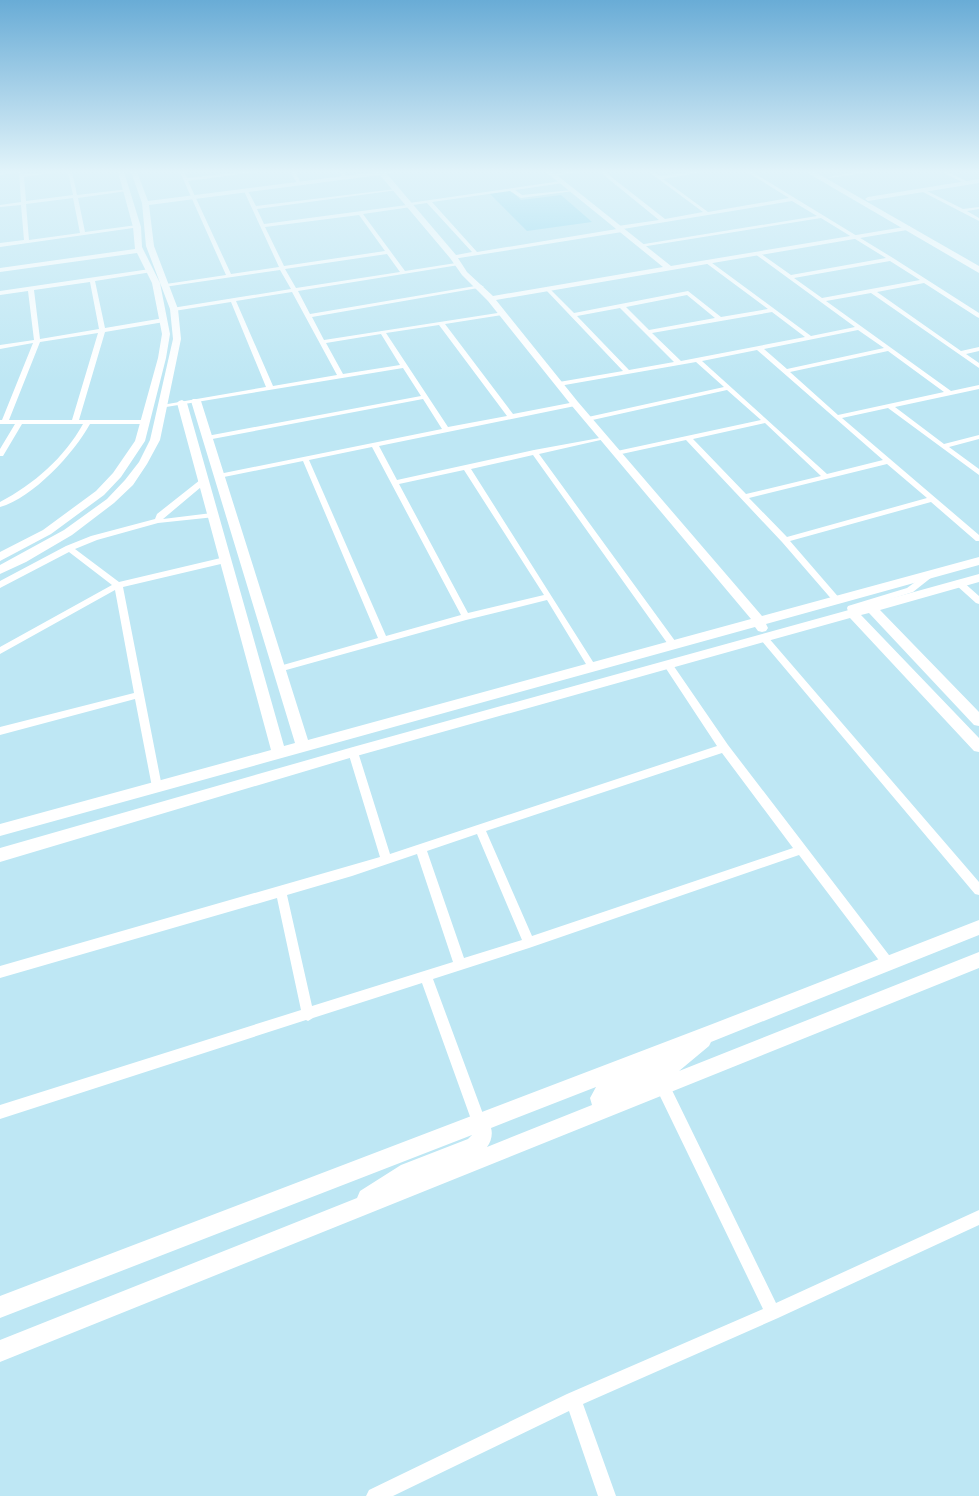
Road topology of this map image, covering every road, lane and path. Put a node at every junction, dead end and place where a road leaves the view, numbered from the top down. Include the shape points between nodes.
1 (22, 242) edge
2 (138, 242) edge
3 (149, 242) edge
4 (213, 242) edge
5 (270, 242) edge
6 (381, 242) edge
7 (439, 242) edge
8 (465, 242) edge
9 (546, 242) edge
10 (637, 242) edge
11 (661, 242) edge
12 (827, 242) edge
13 (862, 242) edge
14 (931, 242) edge
15 (943, 242) edge
16 (0, 245) edge
17 (641, 245) junction
18 (139, 249) junction
19 (389, 252) junction
20 (476, 254) junction
21 (758, 254) junction
22 (891, 259) junction
23 (454, 261) junction
24 (708, 262) junction
25 (979, 262) edge
26 (0, 266) edge
27 (282, 268) junction
28 (670, 269) junction
29 (0, 270) edge
30 (979, 270) edge
31 (150, 271) junction
32 (404, 273) junction
33 (229, 276) junction
34 (790, 277) junction
35 (92, 279) junction
36 (924, 281) junction
37 (166, 286) junction
38 (480, 287) junction
39 (31, 288) junction
40 (548, 289) junction
41 (294, 290) junction
42 (872, 291) junction
43 (0, 293) edge
44 (491, 299) junction
45 (233, 300) junction
46 (822, 300) junction
47 (621, 305) junction
48 (174, 309) junction
49 (773, 310) junction
50 (502, 313) junction
51 (572, 315) junction
52 (308, 316) junction
53 (979, 316) edge
54 (719, 319) junction
55 (164, 320) junction
56 (441, 323) junction
57 (859, 328) junction
58 (102, 330) junction
59 (382, 332) junction
60 (647, 332) junction
61 (810, 338) junction
62 (37, 340) junction
63 (322, 342) junction
64 (0, 347) edge
65 (759, 348) junction
66 (889, 349) junction
67 (979, 349) edge
68 (960, 353) junction
69 (697, 360) junction
70 (678, 363) junction
71 (404, 366) junction
72 (979, 366) edge
73 (786, 371) junction
74 (627, 372) junction
75 (341, 376) junction
76 (560, 384) junction
77 (979, 387) edge
78 (270, 388) junction
79 (728, 388) junction
80 (949, 393) junction
81 (424, 397) junction
82 (196, 401) junction
83 (182, 403) junction
84 (575, 404) junction
85 (162, 407) junction
86 (891, 407) junction
87 (511, 416) junction
88 (837, 417) junction
89 (588, 419) junction
90 (766, 421) junction
91 (2, 422) edge
92 (20, 422) junction
93 (75, 422) junction
94 (88, 422) junction
95 (145, 422) junction
96 (446, 430) junction
97 (979, 437) edge
98 (207, 438) junction
99 (604, 438) junction
100 (688, 438) junction
101 (374, 444) junction
102 (944, 446) junction
103 (534, 452) junction
104 (617, 453) junction
105 (0, 454) edge
106 (305, 458) junction
107 (890, 461) junction
108 (466, 467) junction
109 (979, 473) edge
110 (218, 476) junction
111 (826, 477) junction
112 (203, 482) junction
113 (394, 483) junction
114 (744, 497) junction
115 (934, 499) junction
116 (0, 505) edge
117 (212, 515) junction
118 (158, 521) junction
119 (979, 539) edge
120 (785, 540) junction
121 (69, 548) junction
122 (0, 556) edge
123 (225, 560) junction
124 (979, 561) edge
125 (0, 570) edge
126 (929, 575) junction
127 (979, 578) edge
128 (959, 583) junction
129 (0, 585) edge
130 (118, 585) junction
131 (549, 597) junction
132 (837, 600) junction
133 (979, 601) edge
134 (871, 608) junction
135 (852, 613) junction
136 (466, 617) junction
137 (759, 621) junction
138 (764, 638) junction
139 (383, 640) junction
140 (673, 645) junction
141 (0, 651) edge
142 (702, 655) junction
143 (668, 664) junction
144 (592, 667) junction
145 (279, 669) junction
146 (139, 694) junction
147 (979, 721) edge
148 (0, 731) edge
149 (303, 746) junction
150 (979, 747) edge
151 (724, 748) junction
152 (353, 752) junction
153 (279, 753) junction
154 (157, 787) junction
155 (480, 829) junction
156 (0, 830) edge
157 (420, 848) junction
158 (801, 850) junction
159 (0, 855) edge
160 (386, 859) junction
161 (979, 890) edge
162 (281, 891) junction
163 (979, 927) edge
164 (529, 943) junction
165 (979, 960) edge
166 (888, 963) junction
167 (460, 965) junction
168 (0, 972) edge
169 (426, 976) junction
170 (308, 1015) junction
171 (715, 1032) junction
172 (663, 1087) junction
173 (612, 1107) junction
174 (0, 1112) edge
175 (479, 1122) junction
176 (338, 1217) junction
177 (979, 1217) edge
178 (0, 1307) edge
179 (773, 1313) junction
180 (0, 1352) edge
181 (572, 1400) junction
182 (375, 1496) edge
183 (607, 1496) edge

1 - 16 street
2 - 18 street
3 - 37 street via 160,277
4 - 33 street
5 - 27 street
6 - 19 street
7 - 23 street
8 - 20 street
9 - 20 street
10 - 17 street
11 - 17 street
12 - 21 street
13 - 22 street
14 - 30 main road
15 - 25 main road
17 - 28 street
18 - 26 street
18 - 29 street
18 - 31 street
19 - 27 street
19 - 32 street
20 - 23 street
21 - 24 street
21 - 34 street
22 - 34 street
22 - 36 street
23 - 32 street
23 - 38 street
24 - 28 street
24 - 49 street
27 - 33 street
27 - 41 street
28 - 40 street
31 - 35 street
31 - 55 street via 156,283
32 - 41 street
33 - 37 street
34 - 46 street
35 - 39 street
35 - 58 street
36 - 42 street
36 - 53 street
37 - 48 street
38 - 44 street
38 - 52 street
39 - 43 street
39 - 62 street
40 - 44 street
40 - 51 street
41 - 45 street
41 - 52 street
42 - 46 street
42 - 68 street
44 - 50 street
45 - 48 street
45 - 78 street
46 - 57 street
47 - 51 street
47 - 54 street via 688,293
47 - 60 street
48 - 85 street via 177,339
49 - 54 street
49 - 61 street
50 - 56 street
50 - 76 street
51 - 74 street
52 - 63 street
54 - 60 street
55 - 58 street
55 - 95 street via 166,334 162,358
56 - 59 street
56 - 87 street
57 - 61 street
57 - 66 street
58 - 62 street
58 - 93 street
59 - 63 street
59 - 71 street
60 - 70 street
61 - 65 street
62 - 64 street
62 - 91 street
63 - 75 street
65 - 69 street
65 - 73 street
66 - 73 street
66 - 80 street
67 - 68 street
68 - 72 street
69 - 70 street
69 - 79 street
70 - 74 street
71 - 75 street
71 - 81 street
73 - 88 street
74 - 76 street
75 - 78 street
76 - 84 street
77 - 80 street
78 - 82 street
79 - 89 street
79 - 90 street
80 - 86 street
81 - 96 street
81 - 98 street
82 - 83 street
82 - 98 street
83 - 85 street
83 - 112 street
84 - 87 street
84 - 89 street
85 - 125 street via 149,455 127,487 85,521
86 - 88 street
86 - 102 street
87 - 96 street
88 - 107 street
89 - 99 street
90 - 100 street
90 - 111 street
91 - 92 street
92 - 93 street
92 - 105 street
93 - 94 street
94 - 95 street
94 - 116 street via 80,437 37,483
95 - 122 street via 140,441 131,456 100,493 47,532
96 - 101 street
97 - 102 street
98 - 110 street
99 - 103 street
99 - 104 street
100 - 104 street
100 - 114 street
101 - 106 street
101 - 113 street
102 - 109 street
103 - 108 street
103 - 140 street
104 - 137 street
106 - 110 street
106 - 139 street
107 - 111 street
107 - 115 street
108 - 113 street
108 - 131 street
110 - 145 street
111 - 114 street
112 - 117 street
112 - 118 street via 160,516
113 - 136 street
114 - 120 street
115 - 119 street
115 - 120 street
117 - 118 street
117 - 123 street
118 - 121 street via 94,538
120 - 132 street
121 - 129 street
121 - 130 street
123 - 130 street
123 - 153 street
124 - 126 street
126 - 132 street
126 - 135 street via 910,590 851,608
127 - 128 street
128 - 133 street
128 - 134 street
130 - 141 street
130 - 146 street
131 - 136 street
131 - 144 street
132 - 137 street
134 - 135 street
134 - 147 street
135 - 138 street
135 - 150 street
136 - 139 street
137 - 140 street
137 - 142 street via 762,631 757,635 710,646
138 - 142 street
138 - 161 street
139 - 145 street
140 - 144 street
142 - 143 street
143 - 151 street
143 - 152 street
144 - 149 street
145 - 149 street
146 - 148 street
146 - 154 street
149 - 153 street
151 - 155 street
151 - 158 street
152 - 159 street
152 - 160 street
153 - 154 street
154 - 156 street
155 - 157 street
155 - 164 street
157 - 160 street
157 - 167 street
158 - 164 street
158 - 166 street
160 - 162 street
162 - 168 street
162 - 170 street
163 - 166 street
164 - 167 street
165 - 172 street
166 - 171 street
167 - 169 street
169 - 170 street
169 - 175 street
170 - 174 street
171 - 173 street via 672,1065 604,1092 599,1098 601,1105 606,1108
171 - 175 street
172 - 173 street
172 - 179 street
173 - 176 street
175 - 176 street via 483,1132 482,1138 474,1146 408,1172
175 - 178 street
176 - 180 street
177 - 179 street
179 - 181 street
181 - 182 street
181 - 183 street

